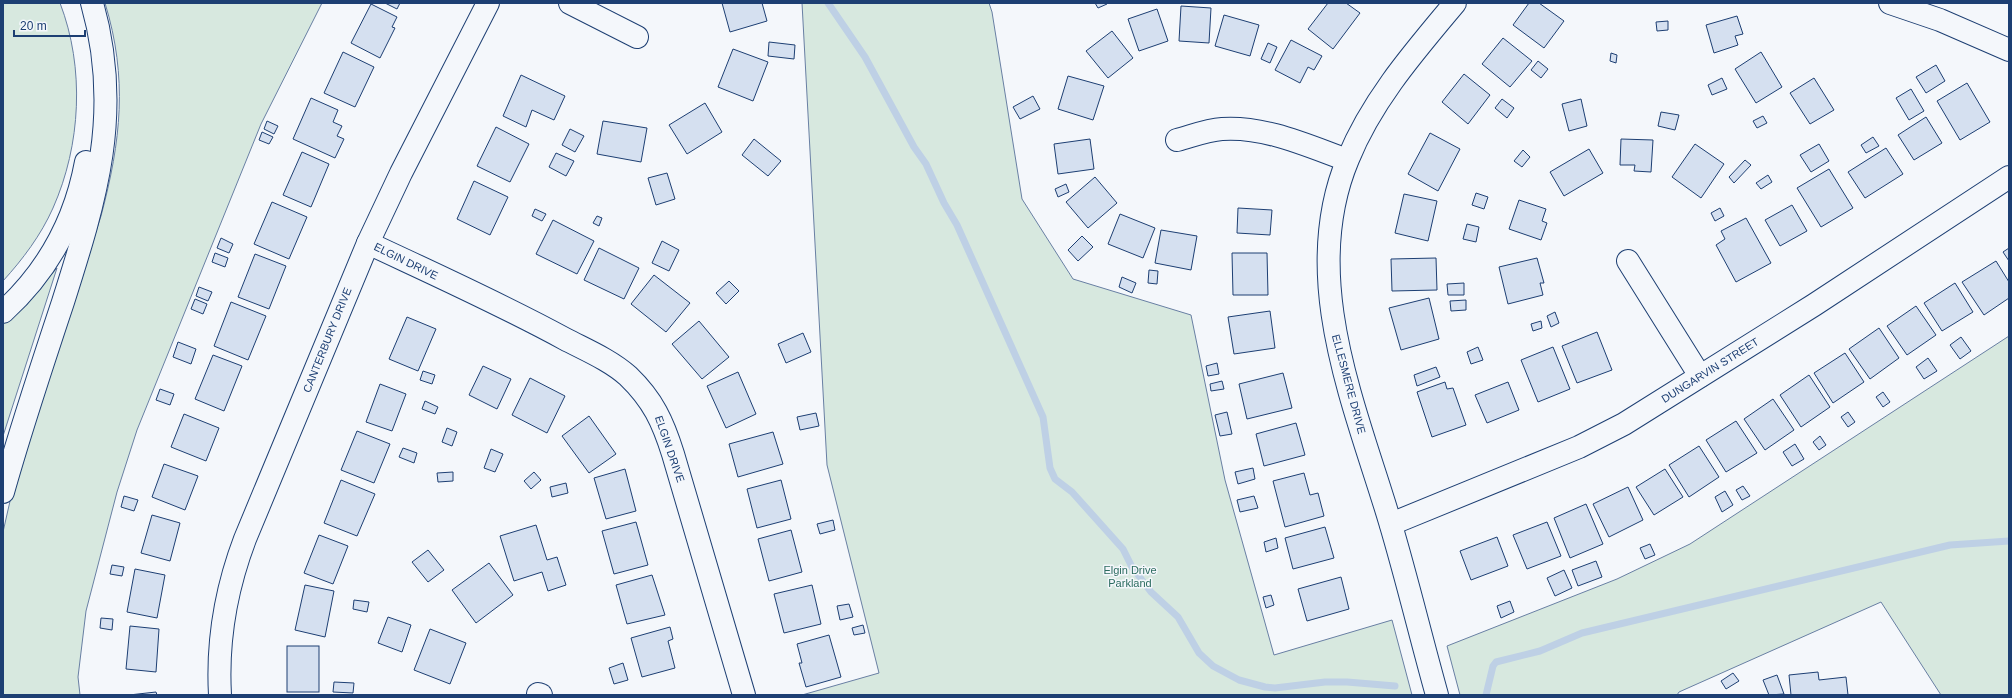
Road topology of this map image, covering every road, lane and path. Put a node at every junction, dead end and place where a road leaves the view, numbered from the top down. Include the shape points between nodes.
1 (78, 3) edge
2 (92, 3) edge
3 (488, 3) edge
4 (570, 3) edge
5 (1454, 3) edge
6 (1890, 3) edge
7 (637, 37) dead end
8 (2009, 50) edge
9 (1177, 140) dead end
10 (1347, 160) junction
11 (2009, 177) edge
12 (368, 243) junction
13 (1628, 261) dead end
14 (3, 312) edge
15 (1700, 376) junction
16 (3, 492) edge
17 (1391, 524) junction
18 (220, 695) edge
19 (744, 695) edge
20 (1437, 695) edge

1 - 14 street via 87,39 92,92 90,129 82,180 72,215 46,264
2 - 16 street via 106,80 105,135 100,171 82,239
3 - 12 street, CANTERBURY DRIVE
4 - 7 street
5 - 10 street, ELLESMERE DRIVE via 1393,79 1372,111
6 - 8 street via 1940,20
9 - 10 street via 1210,130 1239,129 1283,138
10 - 17 street, ELLESMERE DRIVE via 1332,218 1329,252 1335,335 1345,377
11 - 15 street, DUNGARVIN STREET via 1814,305
12 - 18 street, CANTERBURY DRIVE via 240,552 224,615
12 - 19 street, ELGIN DRIVE via 536,323 607,362 621,370 646,396 661,420 673,454
13 - 15 street
15 - 17 street, DUNGARVIN STREET via 1624,424 1579,448
17 - 20 street, ELLESMERE DRIVE

